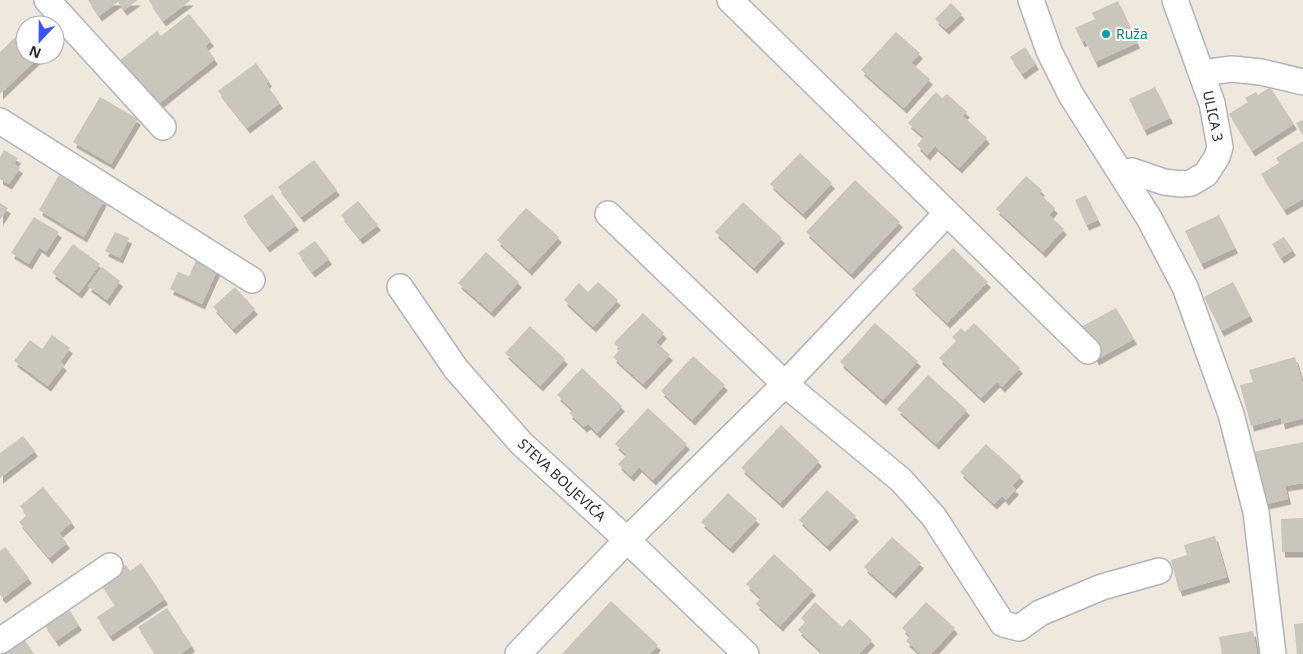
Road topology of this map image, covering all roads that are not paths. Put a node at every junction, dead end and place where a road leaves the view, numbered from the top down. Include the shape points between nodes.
1 (47, 0) edge
2 (730, 0) edge
3 (1031, 0) edge
4 (1176, 0) edge
5 (1202, 73) junction
6 (1303, 82) edge
7 (0, 122) edge
8 (163, 127) dead end
9 (1121, 173) junction
10 (608, 214) dead end
11 (946, 214) junction
12 (252, 280) dead end
13 (400, 288) dead end
14 (1088, 351) dead end
15 (785, 384) junction
16 (627, 540) junction
17 (110, 566) dead end
18 (1159, 571) dead end
19 (0, 641) edge
20 (518, 654) edge
21 (746, 654) edge
22 (1273, 654) edge

1 - 8 street
2 - 11 street
3 - 9 street via 1049,51 1071,95
4 - 5 street, ULICA 3
5 - 6 street via 1232,69
5 - 9 street, ULICA 3 via 1212,103 1220,146 1213,166 1198,179 1180,184 1164,182 1132,170
7 - 12 street
9 - 22 street via 1185,287 1231,414 1256,512
10 - 15 street
11 - 14 street
11 - 15 street
13 - 16 street, STEVA BOLJEVIĆA via 456,369 521,443
15 - 16 street
15 - 18 street via 901,480 934,517 1003,624 1019,628 1040,612 1102,587
16 - 20 street
16 - 21 street, STEVA BOLJEVIĆA
17 - 19 street

